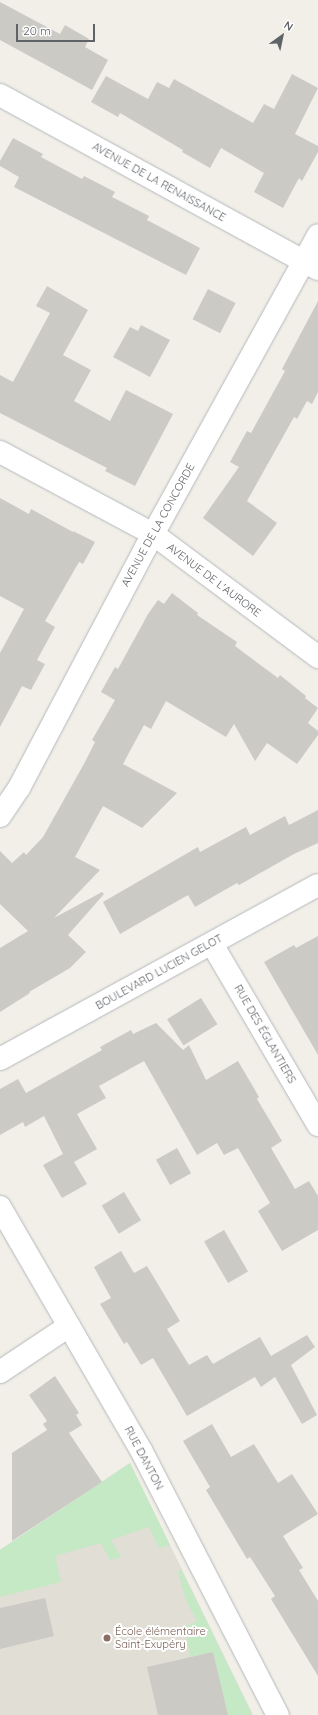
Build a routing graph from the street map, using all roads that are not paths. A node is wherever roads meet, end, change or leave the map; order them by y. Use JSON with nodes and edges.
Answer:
{"nodes":[{"id":1,"x":0,"y":95,"type":"edge"},
{"id":2,"x":318,"y":235,"type":"edge"},
{"id":3,"x":311,"y":265,"type":"edge"},
{"id":4,"x":0,"y":452,"type":"edge"},
{"id":5,"x":153,"y":534,"type":"junction"},
{"id":6,"x":318,"y":657,"type":"edge"},
{"id":7,"x":0,"y":816,"type":"edge"},
{"id":8,"x":318,"y":885,"type":"edge"},
{"id":9,"x":212,"y":944,"type":"junction"},
{"id":10,"x":0,"y":1059,"type":"edge"},
{"id":11,"x":318,"y":1125,"type":"edge"},
{"id":12,"x":0,"y":1207,"type":"edge"},
{"id":13,"x":69,"y":1326,"type":"junction"},
{"id":14,"x":0,"y":1372,"type":"edge"},
{"id":15,"x":278,"y":1715,"type":"edge"}],
"edges":[{"from":1,"to":3,"type":"street","name":"AVENUE DE LA RENAISSANCE"},
{"from":2,"to":3,"type":"street","name":"AVENUE DE LA CONCORDE"},
{"from":3,"to":5,"type":"street","name":"AVENUE DE LA CONCORDE"},
{"from":4,"to":5,"type":"street","name":"AVENUE DE L'AURORE"},
{"from":5,"to":6,"type":"street","name":"AVENUE DE L'AURORE"},
{"from":5,"to":7,"type":"street","name":"AVENUE DE LA CONCORDE"},
{"from":8,"to":9,"type":"street","name":"BOULEVARD LUCIEN GELOT"},
{"from":9,"to":10,"type":"street","name":"BOULEVARD LUCIEN GELOT"},
{"from":9,"to":11,"type":"street","name":"RUE DES ÉGLANTIERS"},
{"from":12,"to":13,"type":"street","name":"RUE DANTON"},
{"from":13,"to":14,"type":"street"},
{"from":13,"to":15,"type":"street","name":"RUE DANTON"}]}
